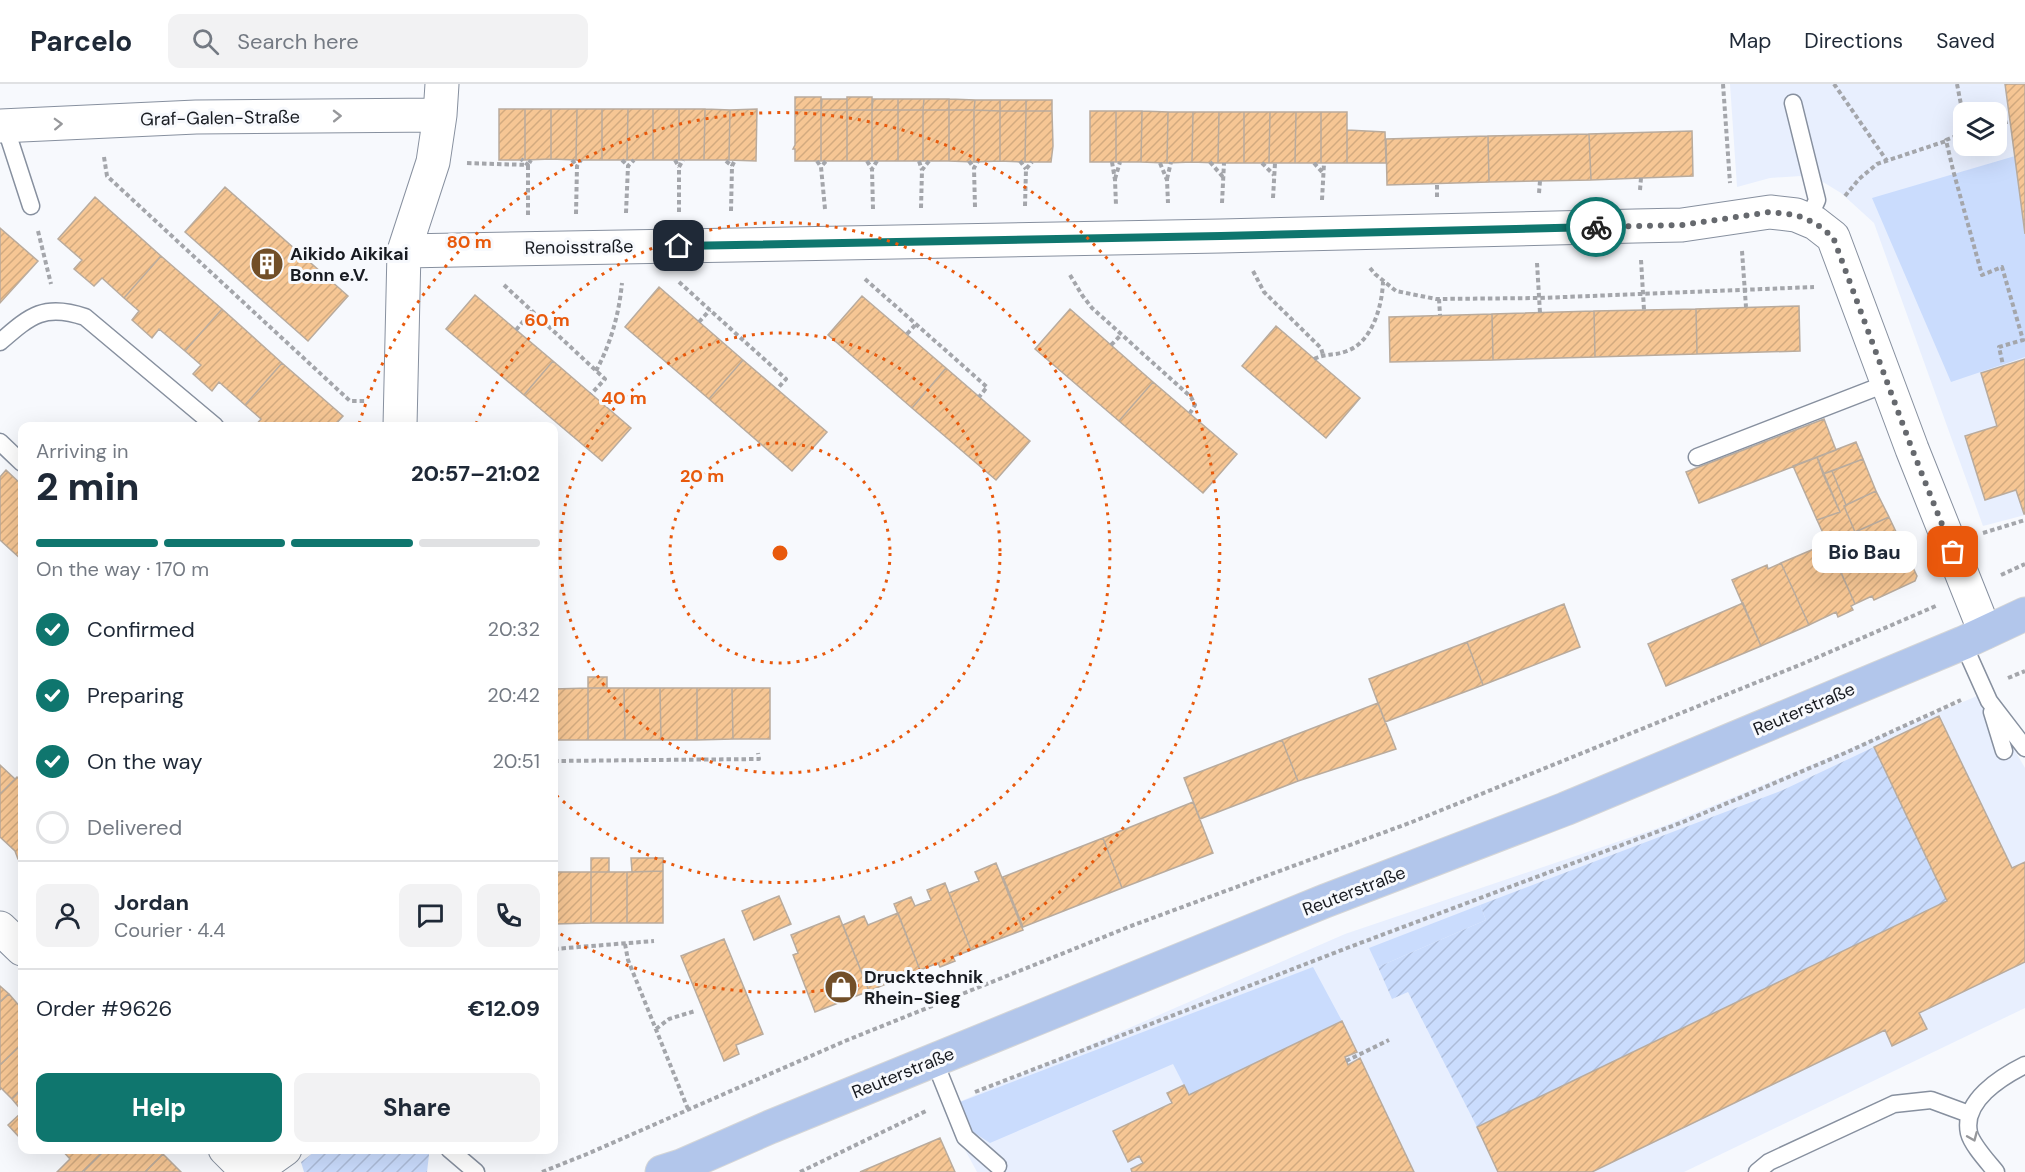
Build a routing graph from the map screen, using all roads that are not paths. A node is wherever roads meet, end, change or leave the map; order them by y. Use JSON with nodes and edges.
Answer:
{"nodes":[{"id":1,"x":441,"y":99,"type":"edge"},
{"id":2,"x":1793,"y":103,"type":"dead end"},
{"id":3,"x":2,"y":126,"type":"edge"},
{"id":4,"x":32,"y":206,"type":"road end"},
{"id":5,"x":1808,"y":220,"type":"junction"},
{"id":6,"x":404,"y":251,"type":"junction"},
{"id":7,"x":0,"y":342,"type":"edge"},
{"id":8,"x":1888,"y":383,"type":"junction"},
{"id":9,"x":210,"y":422,"type":"edge"},
{"id":10,"x":400,"y":422,"type":"edge"},
{"id":11,"x":0,"y":442,"type":"edge"},
{"id":12,"x":1697,"y":457,"type":"dead end"},
{"id":13,"x":18,"y":459,"type":"edge"},
{"id":14,"x":2025,"y":614,"type":"edge"},
{"id":15,"x":1974,"y":638,"type":"junction"},
{"id":16,"x":1986,"y":695,"type":"junction"},
{"id":17,"x":2025,"y":748,"type":"edge"},
{"id":18,"x":2004,"y":751,"type":"dead end"},
{"id":19,"x":0,"y":928,"type":"edge"},
{"id":20,"x":18,"y":945,"type":"edge"},
{"id":21,"x":934,"y":1060,"type":"junction"},
{"id":22,"x":2025,"y":1065,"type":"edge"},
{"id":23,"x":1969,"y":1114,"type":"junction"},
{"id":24,"x":230,"y":1154,"type":"edge"},
{"id":25,"x":278,"y":1154,"type":"edge"},
{"id":26,"x":455,"y":1154,"type":"edge"},
{"id":27,"x":998,"y":1166,"type":"dead end"},
{"id":28,"x":671,"y":1170,"type":"edge"},
{"id":29,"x":248,"y":1172,"type":"edge"},
{"id":30,"x":253,"y":1172,"type":"edge"},
{"id":31,"x":476,"y":1172,"type":"edge"},
{"id":32,"x":1757,"y":1172,"type":"edge"},
{"id":33,"x":1996,"y":1172,"type":"edge"}],
"edges":[{"from":3,"to":1,"type":"street","name":"Graf-Galen-Straße","one_way":true},
{"from":1,"to":6,"type":"street"},
{"from":2,"to":5,"type":"lane"},
{"from":3,"to":4,"type":"lane"},
{"from":5,"to":6,"type":"street","name":"Renoisstraße"},
{"from":5,"to":8,"type":"street","name":"Renoisstraße"},
{"from":6,"to":10,"type":"street"},
{"from":7,"to":9,"type":"lane"},
{"from":8,"to":12,"type":"lane"},
{"from":8,"to":15,"type":"street","name":"Renoisstraße"},
{"from":11,"to":13,"type":"lane"},
{"from":14,"to":15,"type":"main road","name":"Reuterstraße"},
{"from":15,"to":16,"type":"lane"},
{"from":15,"to":21,"type":"main road","name":"Reuterstraße"},
{"from":16,"to":17,"type":"lane"},
{"from":16,"to":18,"type":"lane"},
{"from":19,"to":20,"type":"street"},
{"from":21,"to":27,"type":"lane"},
{"from":21,"to":28,"type":"main road","name":"Reuterstraße"},
{"from":22,"to":23,"type":"lane"},
{"from":23,"to":32,"type":"lane"},
{"from":23,"to":33,"type":"lane","one_way":true},
{"from":24,"to":29,"type":"street"},
{"from":25,"to":30,"type":"street"},
{"from":26,"to":31,"type":"lane"}]}
